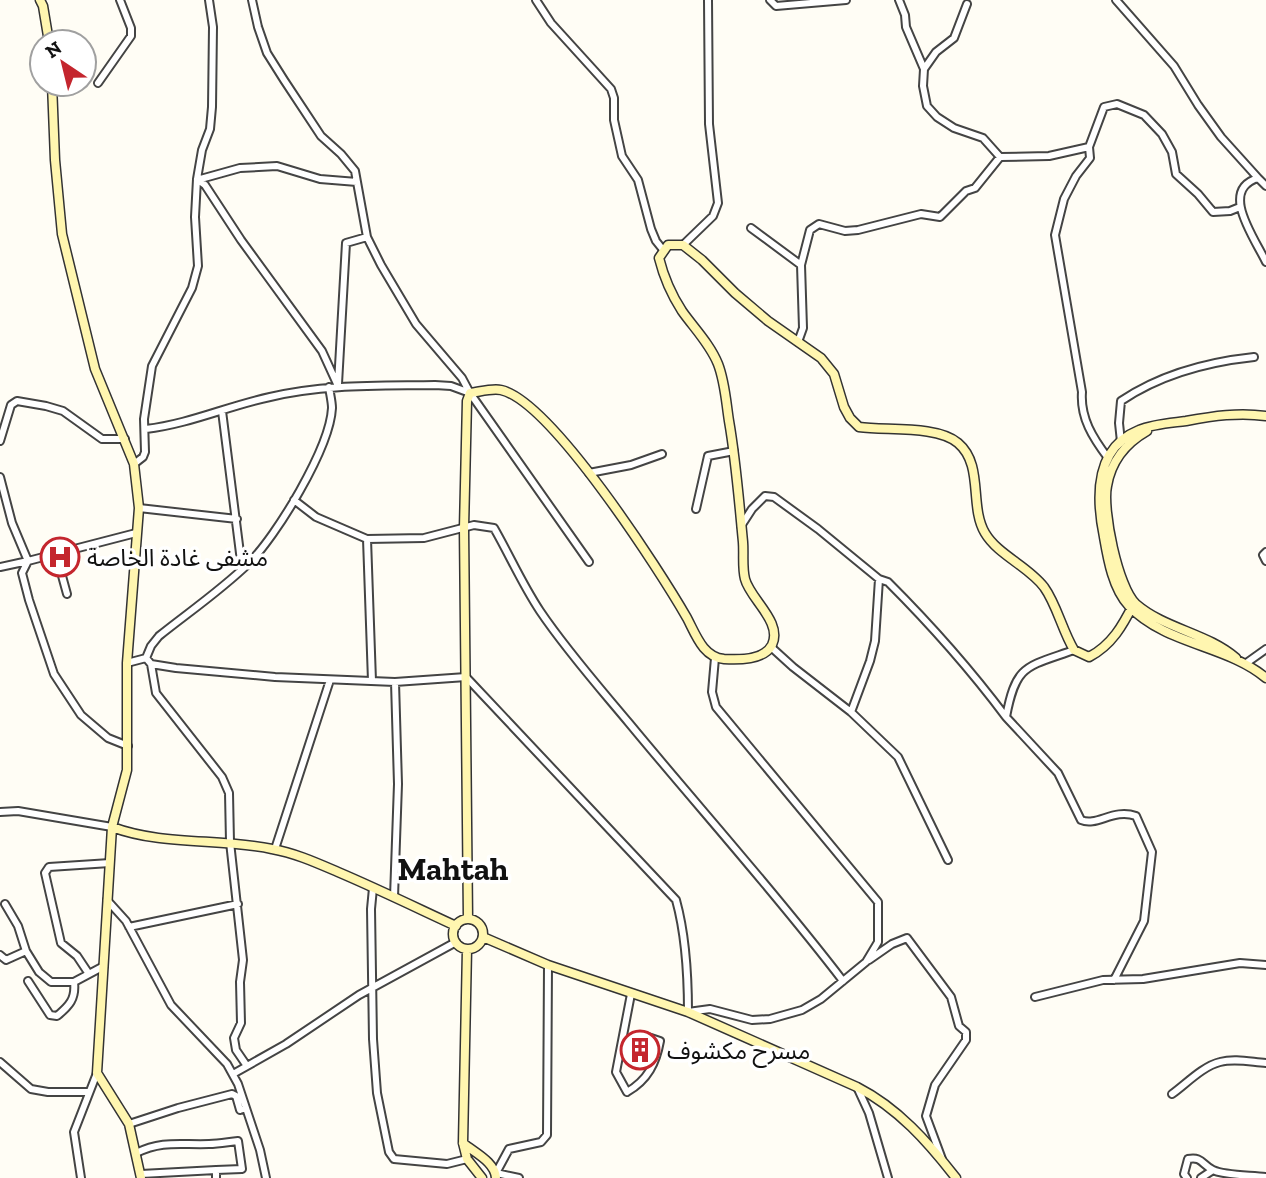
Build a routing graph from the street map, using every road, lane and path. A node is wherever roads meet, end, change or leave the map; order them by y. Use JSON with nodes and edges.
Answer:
{"nodes":[{"id":1,"x":40,"y":0,"type":"edge"},
{"id":2,"x":120,"y":0,"type":"edge"},
{"id":3,"x":209,"y":0,"type":"edge"},
{"id":4,"x":251,"y":0,"type":"edge"},
{"id":5,"x":536,"y":0,"type":"edge"},
{"id":6,"x":708,"y":0,"type":"edge"},
{"id":7,"x":770,"y":0,"type":"edge"},
{"id":8,"x":846,"y":0,"type":"edge"},
{"id":9,"x":899,"y":0,"type":"edge"},
{"id":10,"x":1116,"y":0,"type":"edge"},
{"id":11,"x":967,"y":4,"type":"dead end"},
{"id":12,"x":47,"y":28,"type":"edge"},
{"id":13,"x":923,"y":69,"type":"junction"},
{"id":14,"x":98,"y":83,"type":"dead end"},
{"id":15,"x":53,"y":98,"type":"edge"},
{"id":16,"x":1089,"y":147,"type":"junction"},
{"id":17,"x":1000,"y":157,"type":"junction"},
{"id":18,"x":1258,"y":177,"type":"junction"},
{"id":19,"x":197,"y":180,"type":"junction"},
{"id":20,"x":356,"y":182,"type":"junction"},
{"id":21,"x":1266,"y":186,"type":"edge"},
{"id":22,"x":1240,"y":207,"type":"junction"},
{"id":23,"x":751,"y":228,"type":"dead end"},
{"id":24,"x":367,"y":237,"type":"junction"},
{"id":25,"x":683,"y":245,"type":"junction"},
{"id":26,"x":664,"y":251,"type":"junction"},
{"id":27,"x":1266,"y":262,"type":"edge"},
{"id":28,"x":801,"y":265,"type":"junction"},
{"id":29,"x":798,"y":342,"type":"junction"},
{"id":30,"x":1254,"y":357,"type":"dead end"},
{"id":31,"x":338,"y":386,"type":"junction"},
{"id":32,"x":329,"y":387,"type":"junction"},
{"id":33,"x":470,"y":393,"type":"junction"},
{"id":34,"x":222,"y":411,"type":"junction"},
{"id":35,"x":1266,"y":416,"type":"edge"},
{"id":36,"x":1156,"y":426,"type":"junction"},
{"id":37,"x":146,"y":429,"type":"junction"},
{"id":38,"x":0,"y":438,"type":"edge"},
{"id":39,"x":125,"y":439,"type":"junction"},
{"id":40,"x":1121,"y":442,"type":"junction"},
{"id":41,"x":734,"y":451,"type":"junction"},
{"id":42,"x":662,"y":454,"type":"dead end"},
{"id":43,"x":1108,"y":457,"type":"junction"},
{"id":44,"x":134,"y":464,"type":"junction"},
{"id":45,"x":589,"y":473,"type":"junction"},
{"id":46,"x":0,"y":477,"type":"edge"},
{"id":47,"x":294,"y":500,"type":"junction"},
{"id":48,"x":139,"y":508,"type":"junction"},
{"id":49,"x":696,"y":509,"type":"dead end"},
{"id":50,"x":237,"y":519,"type":"junction"},
{"id":51,"x":741,"y":526,"type":"junction"},
{"id":52,"x":464,"y":528,"type":"junction"},
{"id":53,"x":136,"y":533,"type":"junction"},
{"id":54,"x":367,"y":539,"type":"junction"},
{"id":55,"x":1266,"y":552,"type":"edge"},
{"id":56,"x":56,"y":554,"type":"junction"},
{"id":57,"x":28,"y":561,"type":"junction"},
{"id":58,"x":1266,"y":561,"type":"edge"},
{"id":59,"x":589,"y":562,"type":"dead end"},
{"id":60,"x":0,"y":567,"type":"edge"},
{"id":61,"x":242,"y":569,"type":"junction"},
{"id":62,"x":879,"y":579,"type":"junction"},
{"id":63,"x":67,"y":594,"type":"dead end"},
{"id":64,"x":1133,"y":606,"type":"junction"},
{"id":65,"x":771,"y":647,"type":"junction"},
{"id":66,"x":1266,"y":649,"type":"edge"},
{"id":67,"x":1074,"y":650,"type":"junction"},
{"id":68,"x":715,"y":658,"type":"junction"},
{"id":69,"x":148,"y":661,"type":"junction"},
{"id":70,"x":127,"y":663,"type":"junction"},
{"id":71,"x":1243,"y":663,"type":"junction"},
{"id":72,"x":466,"y":677,"type":"junction"},
{"id":73,"x":1266,"y":678,"type":"edge"},
{"id":74,"x":330,"y":680,"type":"junction"},
{"id":75,"x":372,"y":681,"type":"junction"},
{"id":76,"x":395,"y":682,"type":"junction"},
{"id":77,"x":850,"y":712,"type":"junction"},
{"id":78,"x":1006,"y":718,"type":"junction"},
{"id":79,"x":128,"y":746,"type":"junction"},
{"id":80,"x":0,"y":812,"type":"edge"},
{"id":81,"x":112,"y":827,"type":"junction"},
{"id":82,"x":230,"y":842,"type":"junction"},
{"id":83,"x":275,"y":849,"type":"junction"},
{"id":84,"x":948,"y":860,"type":"dead end"},
{"id":85,"x":110,"y":863,"type":"junction"},
{"id":86,"x":373,"y":888,"type":"junction"},
{"id":87,"x":394,"y":897,"type":"junction"},
{"id":88,"x":107,"y":900,"type":"junction"},
{"id":89,"x":5,"y":904,"type":"dead end"},
{"id":90,"x":238,"y":904,"type":"junction"},
{"id":91,"x":468,"y":919,"type":"junction"},
{"id":92,"x":456,"y":926,"type":"junction"},
{"id":93,"x":129,"y":927,"type":"junction"},
{"id":94,"x":483,"y":937,"type":"junction"},
{"id":95,"x":456,"y":942,"type":"junction"},
{"id":96,"x":467,"y":949,"type":"junction"},
{"id":97,"x":26,"y":951,"type":"junction"},
{"id":98,"x":0,"y":955,"type":"edge"},
{"id":99,"x":866,"y":962,"type":"junction"},
{"id":100,"x":548,"y":965,"type":"junction"},
{"id":101,"x":1266,"y":965,"type":"edge"},
{"id":102,"x":103,"y":966,"type":"junction"},
{"id":103,"x":89,"y":974,"type":"junction"},
{"id":104,"x":1114,"y":980,"type":"junction"},
{"id":105,"x":28,"y":981,"type":"dead end"},
{"id":106,"x":842,"y":981,"type":"junction"},
{"id":107,"x":74,"y":982,"type":"junction"},
{"id":108,"x":372,"y":989,"type":"junction"},
{"id":109,"x":631,"y":994,"type":"junction"},
{"id":110,"x":1035,"y":997,"type":"dead end"},
{"id":111,"x":688,"y":1012,"type":"junction"},
{"id":112,"x":642,"y":1035,"type":"dead end"},
{"id":113,"x":0,"y":1062,"type":"edge"},
{"id":114,"x":1266,"y":1063,"type":"edge"},
{"id":115,"x":247,"y":1066,"type":"junction"},
{"id":116,"x":97,"y":1073,"type":"junction"},
{"id":117,"x":233,"y":1074,"type":"junction"},
{"id":118,"x":858,"y":1087,"type":"junction"},
{"id":119,"x":89,"y":1092,"type":"junction"},
{"id":120,"x":1172,"y":1094,"type":"dead end"},
{"id":121,"x":246,"y":1108,"type":"junction"},
{"id":122,"x":129,"y":1124,"type":"junction"},
{"id":123,"x":463,"y":1143,"type":"junction"},
{"id":124,"x":136,"y":1153,"type":"junction"},
{"id":125,"x":467,"y":1159,"type":"junction"},
{"id":126,"x":942,"y":1160,"type":"junction"},
{"id":127,"x":1213,"y":1170,"type":"junction"},
{"id":128,"x":216,"y":1174,"type":"edge"},
{"id":129,"x":496,"y":1175,"type":"edge"},
{"id":130,"x":141,"y":1176,"type":"edge"},
{"id":131,"x":1266,"y":1177,"type":"edge"},
{"id":132,"x":80,"y":1178,"type":"edge"},
{"id":133,"x":266,"y":1178,"type":"edge"},
{"id":134,"x":482,"y":1178,"type":"edge"},
{"id":135,"x":519,"y":1178,"type":"edge"},
{"id":136,"x":888,"y":1178,"type":"edge"},
{"id":137,"x":956,"y":1178,"type":"edge"},
{"id":138,"x":1187,"y":1178,"type":"edge"},
{"id":139,"x":1201,"y":1178,"type":"edge"}],
"edges":[{"from":1,"to":12,"type":"street"},
{"from":2,"to":14,"type":"street"},
{"from":3,"to":19,"type":"street"},
{"from":4,"to":20,"type":"street"},
{"from":5,"to":26,"type":"street"},
{"from":6,"to":25,"type":"street"},
{"from":7,"to":8,"type":"street"},
{"from":9,"to":13,"type":"street"},
{"from":10,"to":18,"type":"street"},
{"from":11,"to":13,"type":"street"},
{"from":13,"to":17,"type":"street"},
{"from":15,"to":39,"type":"street"},
{"from":16,"to":17,"type":"street"},
{"from":16,"to":22,"type":"street"},
{"from":16,"to":43,"type":"street"},
{"from":17,"to":28,"type":"street"},
{"from":18,"to":21,"type":"street"},
{"from":18,"to":22,"type":"street"},
{"from":19,"to":20,"type":"street"},
{"from":19,"to":31,"type":"street"},
{"from":19,"to":37,"type":"street"},
{"from":20,"to":24,"type":"street"},
{"from":22,"to":27,"type":"street"},
{"from":23,"to":28,"type":"street"},
{"from":24,"to":31,"type":"street"},
{"from":24,"to":33,"type":"street"},
{"from":25,"to":26,"type":"street"},
{"from":25,"to":29,"type":"street"},
{"from":26,"to":41,"type":"street"},
{"from":28,"to":29,"type":"street"},
{"from":29,"to":67,"type":"street"},
{"from":30,"to":40,"type":"street"},
{"from":31,"to":32,"type":"street"},
{"from":31,"to":33,"type":"street"},
{"from":32,"to":34,"type":"street"},
{"from":32,"to":47,"type":"street"},
{"from":33,"to":45,"type":"street"},
{"from":33,"to":52,"type":"street"},
{"from":33,"to":59,"type":"street"},
{"from":34,"to":37,"type":"street"},
{"from":34,"to":50,"type":"street"},
{"from":35,"to":36,"type":"street"},
{"from":36,"to":40,"type":"street"},
{"from":36,"to":64,"type":"street"},
{"from":37,"to":44,"type":"street"},
{"from":38,"to":39,"type":"street"},
{"from":39,"to":44,"type":"street"},
{"from":40,"to":43,"type":"street"},
{"from":41,"to":49,"type":"street"},
{"from":41,"to":51,"type":"street"},
{"from":42,"to":45,"type":"street"},
{"from":43,"to":64,"type":"street"},
{"from":44,"to":48,"type":"street"},
{"from":45,"to":68,"type":"street"},
{"from":46,"to":57,"type":"street"},
{"from":47,"to":54,"type":"street"},
{"from":47,"to":61,"type":"street"},
{"from":48,"to":50,"type":"street"},
{"from":48,"to":53,"type":"street"},
{"from":50,"to":61,"type":"street"},
{"from":51,"to":62,"type":"street"},
{"from":51,"to":65,"type":"street"},
{"from":52,"to":54,"type":"street"},
{"from":52,"to":72,"type":"street"},
{"from":52,"to":106,"type":"street"},
{"from":53,"to":56,"type":"street"},
{"from":53,"to":70,"type":"street"},
{"from":54,"to":75,"type":"street"},
{"from":55,"to":58,"type":"street"},
{"from":56,"to":57,"type":"street"},
{"from":56,"to":63,"type":"street"},
{"from":57,"to":60,"type":"street"},
{"from":57,"to":79,"type":"street"},
{"from":61,"to":69,"type":"street"},
{"from":62,"to":77,"type":"street"},
{"from":62,"to":78,"type":"street"},
{"from":64,"to":67,"type":"street"},
{"from":64,"to":71,"type":"street"},
{"from":65,"to":68,"type":"street"},
{"from":65,"to":77,"type":"street"},
{"from":66,"to":71,"type":"street"},
{"from":67,"to":78,"type":"street"},
{"from":68,"to":99,"type":"street"},
{"from":69,"to":70,"type":"street"},
{"from":69,"to":74,"type":"street"},
{"from":69,"to":82,"type":"street"},
{"from":70,"to":79,"type":"street"},
{"from":71,"to":73,"type":"street"},
{"from":72,"to":76,"type":"street"},
{"from":72,"to":91,"type":"street"},
{"from":72,"to":111,"type":"street"},
{"from":74,"to":75,"type":"street"},
{"from":74,"to":83,"type":"street"},
{"from":75,"to":76,"type":"street"},
{"from":76,"to":87,"type":"street"},
{"from":77,"to":84,"type":"street"},
{"from":78,"to":104,"type":"street"},
{"from":79,"to":81,"type":"street"},
{"from":80,"to":81,"type":"street"},
{"from":81,"to":82,"type":"street"},
{"from":81,"to":85,"type":"street"},
{"from":82,"to":83,"type":"street"},
{"from":82,"to":90,"type":"street"},
{"from":83,"to":86,"type":"street"},
{"from":85,"to":88,"type":"street"},
{"from":85,"to":103,"type":"street"},
{"from":86,"to":87,"type":"street"},
{"from":86,"to":108,"type":"street"},
{"from":87,"to":92,"type":"street"},
{"from":88,"to":93,"type":"street"},
{"from":88,"to":102,"type":"street"},
{"from":89,"to":97,"type":"street"},
{"from":90,"to":93,"type":"street"},
{"from":90,"to":115,"type":"street"},
{"from":91,"to":92,"type":"street"},
{"from":91,"to":94,"type":"street"},
{"from":92,"to":95,"type":"street"},
{"from":93,"to":117,"type":"street"},
{"from":94,"to":96,"type":"street"},
{"from":94,"to":100,"type":"street"},
{"from":95,"to":96,"type":"street"},
{"from":95,"to":108,"type":"street"},
{"from":96,"to":123,"type":"street"},
{"from":97,"to":98,"type":"street"},
{"from":97,"to":107,"type":"street"},
{"from":99,"to":106,"type":"street"},
{"from":99,"to":126,"type":"street"},
{"from":100,"to":109,"type":"street"},
{"from":100,"to":129,"type":"street"},
{"from":101,"to":104,"type":"street"},
{"from":102,"to":103,"type":"street"},
{"from":102,"to":116,"type":"street"},
{"from":103,"to":107,"type":"street"},
{"from":104,"to":110,"type":"street"},
{"from":105,"to":107,"type":"street"},
{"from":106,"to":111,"type":"street"},
{"from":108,"to":115,"type":"street"},
{"from":108,"to":125,"type":"street"},
{"from":109,"to":111,"type":"street"},
{"from":109,"to":112,"type":"street"},
{"from":111,"to":118,"type":"street"},
{"from":113,"to":119,"type":"street"},
{"from":114,"to":120,"type":"street"},
{"from":115,"to":117,"type":"street"},
{"from":116,"to":119,"type":"street"},
{"from":116,"to":122,"type":"street"},
{"from":117,"to":121,"type":"street"},
{"from":118,"to":126,"type":"street"},
{"from":118,"to":136,"type":"street"},
{"from":119,"to":132,"type":"street"},
{"from":121,"to":122,"type":"street"},
{"from":121,"to":133,"type":"street"},
{"from":122,"to":124,"type":"street"},
{"from":123,"to":125,"type":"street"},
{"from":123,"to":129,"type":"street"},
{"from":124,"to":128,"type":"street"},
{"from":124,"to":130,"type":"street"},
{"from":125,"to":134,"type":"street"},
{"from":126,"to":137,"type":"street"},
{"from":127,"to":131,"type":"street"},
{"from":127,"to":138,"type":"street"},
{"from":127,"to":139,"type":"street"},
{"from":128,"to":130,"type":"street"},
{"from":129,"to":135,"type":"street"}]}
